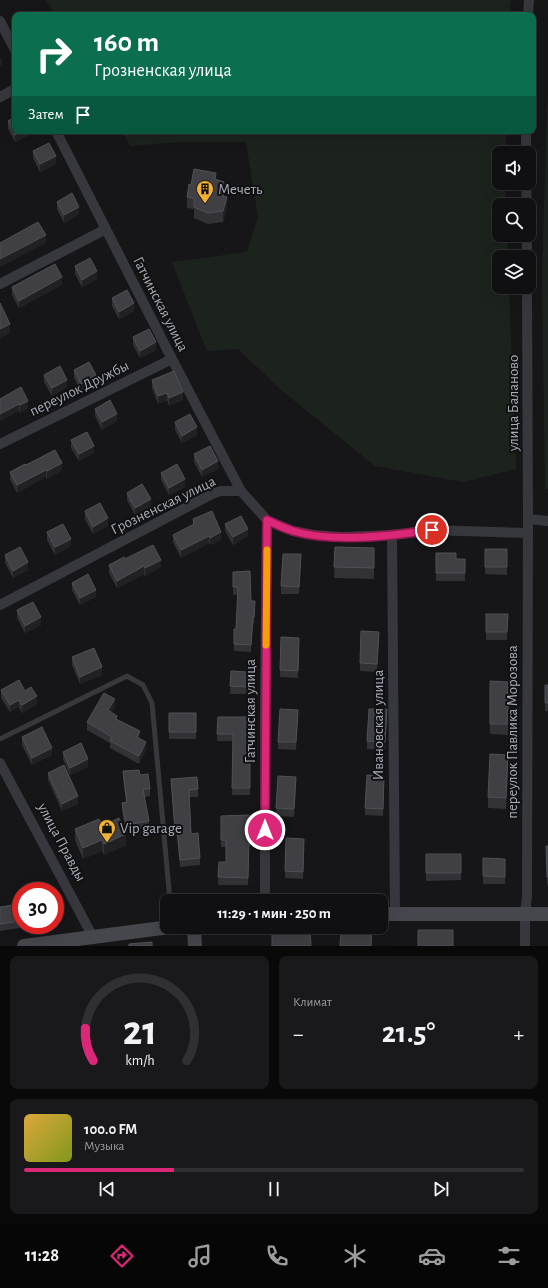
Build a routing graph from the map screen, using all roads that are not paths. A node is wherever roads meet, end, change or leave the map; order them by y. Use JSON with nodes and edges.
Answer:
{"nodes":[{"id":1,"x":530,"y":0,"type":"edge"},
{"id":2,"x":528,"y":12,"type":"edge"},
{"id":3,"x":0,"y":21,"type":"edge"},
{"id":4,"x":12,"y":44,"type":"edge"},
{"id":5,"x":12,"y":91,"type":"edge"},
{"id":6,"x":0,"y":97,"type":"edge"},
{"id":7,"x":58,"y":134,"type":"edge"},
{"id":8,"x":526,"y":134,"type":"edge"},
{"id":9,"x":526,"y":146,"type":"edge"},
{"id":10,"x":106,"y":230,"type":"junction"},
{"id":11,"x":0,"y":284,"type":"edge"},
{"id":12,"x":527,"y":294,"type":"edge"},
{"id":13,"x":172,"y":359,"type":"junction"},
{"id":14,"x":0,"y":444,"type":"edge"},
{"id":15,"x":241,"y":491,"type":"junction"},
{"id":16,"x":528,"y":519,"type":"junction"},
{"id":17,"x":267,"y":520,"type":"junction"},
{"id":18,"x":548,"y":521,"type":"edge"},
{"id":19,"x":528,"y":533,"type":"junction"},
{"id":20,"x":392,"y":535,"type":"junction"},
{"id":21,"x":0,"y":605,"type":"edge"},
{"id":22,"x":0,"y":739,"type":"edge"},
{"id":23,"x":0,"y":763,"type":"edge"},
{"id":24,"x":169,"y":894,"type":"edge"},
{"id":25,"x":265,"y":894,"type":"edge"},
{"id":26,"x":388,"y":914,"type":"edge"},
{"id":27,"x":525,"y":914,"type":"junction"},
{"id":28,"x":548,"y":914,"type":"edge"},
{"id":29,"x":160,"y":928,"type":"edge"},
{"id":30,"x":194,"y":934,"type":"edge"},
{"id":31,"x":93,"y":937,"type":"junction"},
{"id":32,"x":24,"y":946,"type":"edge"},
{"id":33,"x":195,"y":946,"type":"edge"},
{"id":34,"x":525,"y":946,"type":"edge"}],
"edges":[{"from":1,"to":2,"type":"street"},
{"from":3,"to":4,"type":"street"},
{"from":5,"to":6,"type":"street"},
{"from":7,"to":10,"type":"street","name":"Гатчинская улица"},
{"from":8,"to":9,"type":"street"},
{"from":10,"to":11,"type":"street"},
{"from":10,"to":13,"type":"street","name":"Гатчинская улица"},
{"from":12,"to":16,"type":"street","name":"улица Баланово"},
{"from":13,"to":14,"type":"street","name":"переулок Дружбы"},
{"from":13,"to":15,"type":"street","name":"Гатчинская улица"},
{"from":15,"to":17,"type":"street"},
{"from":15,"to":21,"type":"street","name":"Грозненская улица"},
{"from":16,"to":18,"type":"street"},
{"from":16,"to":19,"type":"street","name":"переулок Павлика Морозова"},
{"from":17,"to":20,"type":"street"},
{"from":17,"to":25,"type":"street","name":"Гатчинская улица"},
{"from":19,"to":20,"type":"street"},
{"from":19,"to":27,"type":"street","name":"переулок Павлика Морозова"},
{"from":20,"to":26,"type":"street","name":"Ивановская улица"},
{"from":22,"to":24,"type":"lane"},
{"from":23,"to":31,"type":"street","name":"улица Правды"},
{"from":26,"to":27,"type":"main road"},
{"from":27,"to":28,"type":"main road"},
{"from":27,"to":34,"type":"street","name":"переулок Павлика Морозова"},
{"from":29,"to":31,"type":"main road"},
{"from":30,"to":33,"type":"main road"},
{"from":31,"to":32,"type":"main road"}]}
